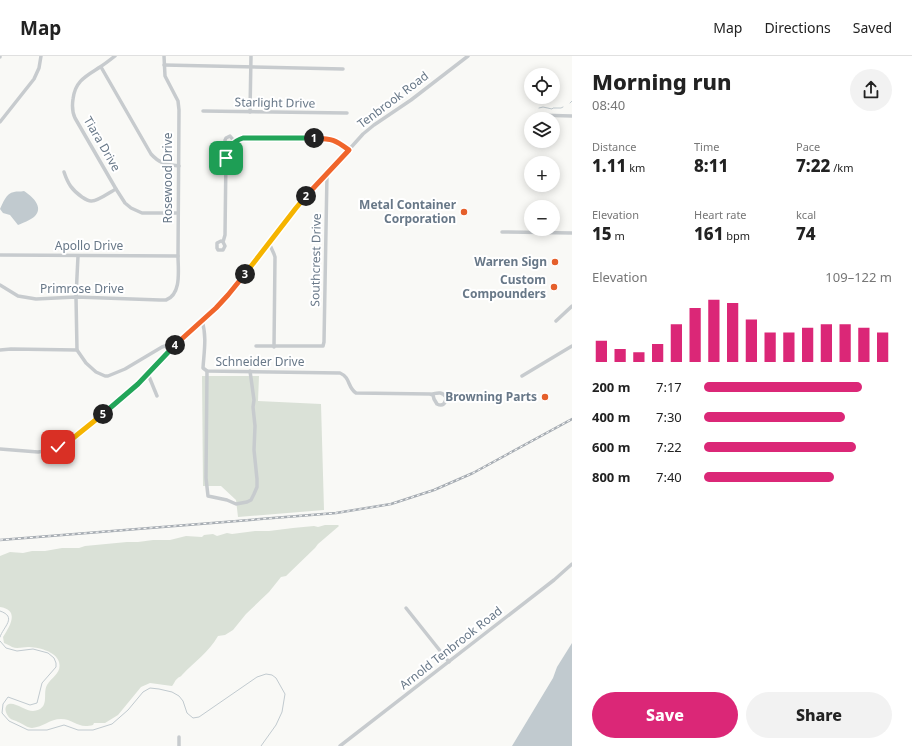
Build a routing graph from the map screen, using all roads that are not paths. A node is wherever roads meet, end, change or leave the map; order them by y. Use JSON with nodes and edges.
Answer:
{"nodes":[{"id":1,"x":42,"y":56,"type":"edge"},
{"id":2,"x":116,"y":56,"type":"edge"},
{"id":3,"x":164,"y":56,"type":"edge"},
{"id":4,"x":251,"y":56,"type":"edge"},
{"id":5,"x":468,"y":56,"type":"edge"},
{"id":6,"x":164,"y":65,"type":"junction"},
{"id":7,"x":101,"y":67,"type":"junction"},
{"id":8,"x":250,"y":68,"type":"junction"},
{"id":9,"x":343,"y":70,"type":"dead end"},
{"id":10,"x":204,"y":112,"type":"dead end"},
{"id":11,"x":250,"y":112,"type":"junction"},
{"id":12,"x":347,"y":114,"type":"dead end"},
{"id":13,"x":560,"y":116,"type":"edge"},
{"id":14,"x":572,"y":116,"type":"edge"},
{"id":15,"x":0,"y":122,"type":"edge"},
{"id":16,"x":235,"y":142,"type":"junction"},
{"id":17,"x":230,"y":147,"type":"junction"},
{"id":18,"x":349,"y":150,"type":"junction"},
{"id":19,"x":179,"y":166,"type":"junction"},
{"id":20,"x":64,"y":172,"type":"dead end"},
{"id":21,"x":327,"y":174,"type":"junction"},
{"id":22,"x":116,"y":189,"type":"junction"},
{"id":23,"x":178,"y":213,"type":"junction"},
{"id":24,"x":502,"y":232,"type":"dead end"},
{"id":25,"x":572,"y":234,"type":"edge"},
{"id":26,"x":223,"y":242,"type":"dead end"},
{"id":27,"x":269,"y":243,"type":"junction"},
{"id":28,"x":0,"y":255,"type":"edge"},
{"id":29,"x":78,"y":256,"type":"junction"},
{"id":30,"x":178,"y":256,"type":"junction"},
{"id":31,"x":0,"y":285,"type":"edge"},
{"id":32,"x":76,"y":297,"type":"junction"},
{"id":33,"x":167,"y":300,"type":"joint"},
{"id":34,"x":572,"y":306,"type":"edge"},
{"id":35,"x":202,"y":321,"type":"junction"},
{"id":36,"x":556,"y":321,"type":"dead end"},
{"id":37,"x":175,"y":345,"type":"junction"},
{"id":38,"x":256,"y":346,"type":"dead end"},
{"id":39,"x":274,"y":346,"type":"junction"},
{"id":40,"x":572,"y":346,"type":"edge"},
{"id":41,"x":0,"y":350,"type":"edge"},
{"id":42,"x":77,"y":350,"type":"junction"},
{"id":43,"x":207,"y":371,"type":"junction"},
{"id":44,"x":250,"y":372,"type":"junction"},
{"id":45,"x":148,"y":374,"type":"junction"},
{"id":46,"x":522,"y":376,"type":"dead end"},
{"id":47,"x":432,"y":394,"type":"dead end"},
{"id":48,"x":157,"y":396,"type":"dead end"},
{"id":49,"x":0,"y":449,"type":"edge"},
{"id":50,"x":572,"y":564,"type":"edge"},
{"id":51,"x":406,"y":608,"type":"dead end"},
{"id":52,"x":449,"y":662,"type":"junction"},
{"id":53,"x":179,"y":737,"type":"dead end"},
{"id":54,"x":179,"y":746,"type":"edge"},
{"id":55,"x":340,"y":746,"type":"edge"}],
"edges":[{"from":1,"to":15,"type":"street"},
{"from":2,"to":7,"type":"street","name":"Tiara Drive"},
{"from":3,"to":6,"type":"street","name":"Rosewood Drive"},
{"from":4,"to":8,"type":"street"},
{"from":5,"to":18,"type":"street","name":"Tenbrook Road"},
{"from":6,"to":8,"type":"street"},
{"from":6,"to":19,"type":"street","name":"Rosewood Drive"},
{"from":7,"to":19,"type":"street"},
{"from":7,"to":22,"type":"street","name":"Tiara Drive"},
{"from":8,"to":9,"type":"street"},
{"from":8,"to":11,"type":"street"},
{"from":10,"to":11,"type":"street","name":"Starlight Drive"},
{"from":11,"to":12,"type":"street","name":"Starlight Drive"},
{"from":13,"to":14,"type":"street"},
{"from":16,"to":17,"type":"street"},
{"from":16,"to":17,"type":"street"},
{"from":16,"to":18,"type":"street"},
{"from":17,"to":26,"type":"street"},
{"from":18,"to":21,"type":"street","name":"Tenbrook Road"},
{"from":19,"to":23,"type":"street","name":"Rosewood Drive"},
{"from":20,"to":22,"type":"street"},
{"from":21,"to":27,"type":"street","name":"Tenbrook Road"},
{"from":21,"to":39,"type":"street","name":"Southcrest Drive"},
{"from":22,"to":23,"type":"street","name":"Tiara Drive"},
{"from":23,"to":30,"type":"street","name":"Rosewood Drive"},
{"from":24,"to":25,"type":"street"},
{"from":27,"to":35,"type":"street","name":"Tenbrook Road"},
{"from":27,"to":39,"type":"street"},
{"from":28,"to":29,"type":"street","name":"Apollo Drive"},
{"from":29,"to":30,"type":"street","name":"Apollo Drive"},
{"from":29,"to":32,"type":"street"},
{"from":30,"to":33,"type":"street","name":"Rosewood Drive"},
{"from":31,"to":32,"type":"street","name":"Primrose Drive"},
{"from":32,"to":33,"type":"street","name":"Primrose Drive"},
{"from":32,"to":42,"type":"street"},
{"from":34,"to":36,"type":"street"},
{"from":35,"to":37,"type":"street","name":"Tenbrook Road"},
{"from":35,"to":43,"type":"street","name":"Schneider Drive"},
{"from":37,"to":42,"type":"street"},
{"from":37,"to":45,"type":"street","name":"Tenbrook Road"},
{"from":38,"to":39,"type":"street"},
{"from":40,"to":46,"type":"street"},
{"from":41,"to":42,"type":"street"},
{"from":43,"to":44,"type":"street","name":"Schneider Drive"},
{"from":43,"to":44,"type":"street"},
{"from":44,"to":47,"type":"street","name":"Schneider Drive"},
{"from":45,"to":48,"type":"street"},
{"from":45,"to":49,"type":"street","name":"Tenbrook Road"},
{"from":50,"to":52,"type":"street","name":"Arnold Tenbrook Road"},
{"from":51,"to":52,"type":"street"},
{"from":52,"to":55,"type":"street","name":"Arnold Tenbrook Road"},
{"from":53,"to":54,"type":"street"}]}
